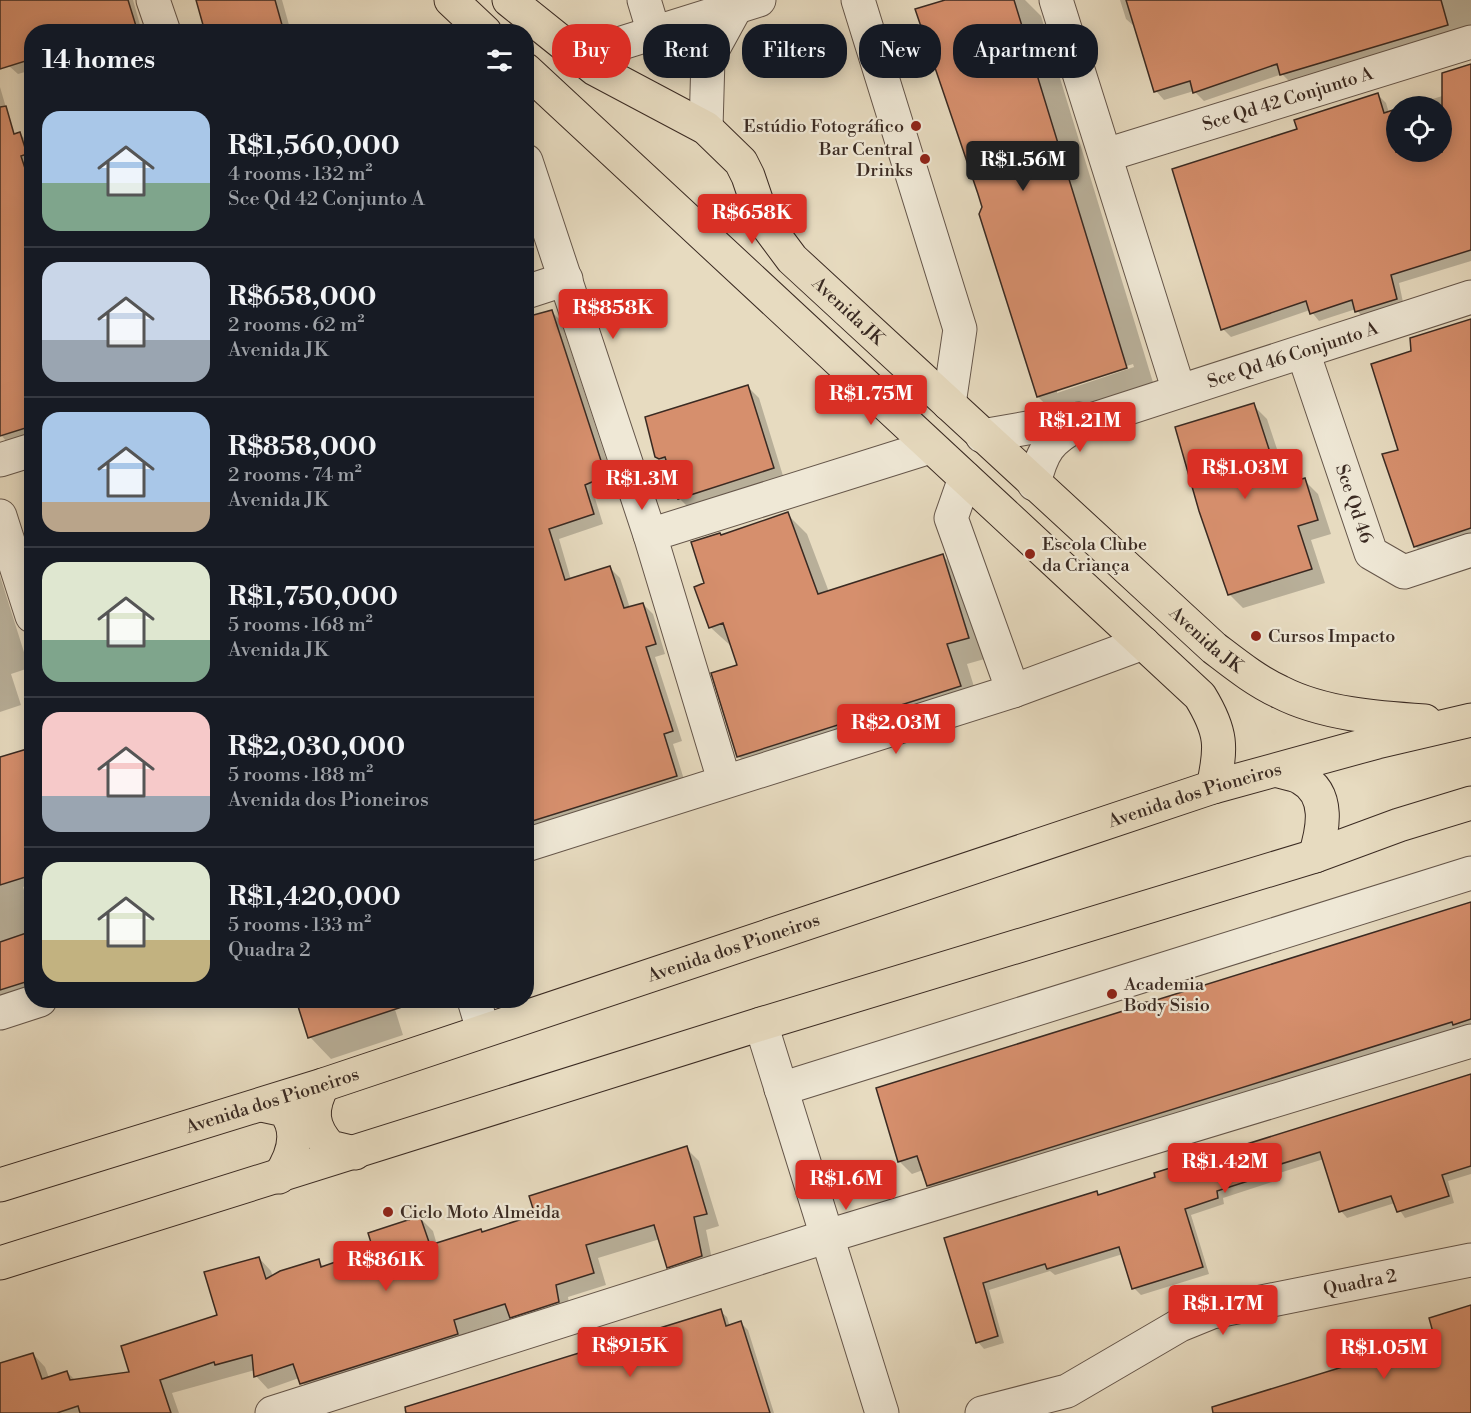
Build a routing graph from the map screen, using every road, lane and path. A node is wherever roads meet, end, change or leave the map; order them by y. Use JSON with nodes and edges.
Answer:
{"nodes":[{"id":1,"x":153,"y":0,"type":"edge"},
{"id":2,"x":450,"y":0,"type":"edge"},
{"id":3,"x":509,"y":0,"type":"edge"},
{"id":4,"x":644,"y":0,"type":"edge"},
{"id":5,"x":858,"y":0,"type":"edge"},
{"id":6,"x":1056,"y":0,"type":"edge"},
{"id":7,"x":747,"y":3,"type":"edge"},
{"id":8,"x":161,"y":24,"type":"edge"},
{"id":9,"x":476,"y":24,"type":"edge"},
{"id":10,"x":651,"y":24,"type":"edge"},
{"id":11,"x":682,"y":24,"type":"edge"},
{"id":12,"x":552,"y":36,"type":"edge"},
{"id":13,"x":1471,"y":42,"type":"edge"},
{"id":14,"x":534,"y":77,"type":"edge"},
{"id":15,"x":612,"y":78,"type":"edge"},
{"id":16,"x":706,"y":128,"type":"junction"},
{"id":17,"x":1106,"y":155,"type":"junction"},
{"id":18,"x":534,"y":185,"type":"edge"},
{"id":19,"x":754,"y":195,"type":"junction"},
{"id":20,"x":704,"y":232,"type":"junction"},
{"id":21,"x":566,"y":279,"type":"junction"},
{"id":22,"x":534,"y":289,"type":"edge"},
{"id":23,"x":1471,"y":297,"type":"edge"},
{"id":24,"x":1303,"y":352,"type":"junction"},
{"id":25,"x":1179,"y":390,"type":"junction"},
{"id":26,"x":949,"y":404,"type":"junction"},
{"id":27,"x":1114,"y":413,"type":"junction"},
{"id":28,"x":982,"y":436,"type":"junction"},
{"id":29,"x":930,"y":447,"type":"junction"},
{"id":30,"x":24,"y":452,"type":"edge"},
{"id":31,"x":0,"y":460,"type":"edge"},
{"id":32,"x":965,"y":478,"type":"junction"},
{"id":33,"x":1034,"y":484,"type":"junction"},
{"id":34,"x":0,"y":516,"type":"edge"},
{"id":35,"x":650,"y":535,"type":"junction"},
{"id":36,"x":1471,"y":550,"type":"edge"},
{"id":37,"x":24,"y":591,"type":"edge"},
{"id":38,"x":1143,"y":643,"type":"junction"},
{"id":39,"x":1013,"y":691,"type":"junction"},
{"id":40,"x":1465,"y":721,"type":"edge"},
{"id":41,"x":1278,"y":771,"type":"junction"},
{"id":42,"x":724,"y":780,"type":"junction"},
{"id":43,"x":1213,"y":787,"type":"junction"},
{"id":44,"x":1471,"y":803,"type":"edge"},
{"id":45,"x":534,"y":842,"type":"edge"},
{"id":46,"x":1316,"y":856,"type":"junction"},
{"id":47,"x":1471,"y":873,"type":"edge"},
{"id":48,"x":534,"y":998,"type":"edge"},
{"id":49,"x":24,"y":1005,"type":"edge"},
{"id":50,"x":501,"y":1008,"type":"edge"},
{"id":51,"x":0,"y":1013,"type":"edge"},
{"id":52,"x":478,"y":1015,"type":"edge"},
{"id":53,"x":761,"y":1024,"type":"junction"},
{"id":54,"x":1471,"y":1041,"type":"edge"},
{"id":55,"x":323,"y":1085,"type":"junction"},
{"id":56,"x":781,"y":1089,"type":"junction"},
{"id":57,"x":261,"y":1105,"type":"junction"},
{"id":58,"x":355,"y":1153,"type":"junction"},
{"id":59,"x":279,"y":1177,"type":"junction"},
{"id":60,"x":0,"y":1185,"type":"edge"},
{"id":61,"x":828,"y":1236,"type":"junction"},
{"id":62,"x":1471,"y":1260,"type":"edge"},
{"id":63,"x":0,"y":1263,"type":"edge"},
{"id":64,"x":272,"y":1413,"type":"edge"},
{"id":65,"x":882,"y":1413,"type":"edge"},
{"id":66,"x":982,"y":1413,"type":"edge"}],
"edges":[{"from":1,"to":8,"type":"street"},
{"from":2,"to":9,"type":"main road"},
{"from":3,"to":12,"type":"main road","name":"Avenida JK"},
{"from":4,"to":10,"type":"street"},
{"from":5,"to":26,"type":"street"},
{"from":6,"to":17,"type":"street"},
{"from":7,"to":11,"type":"street"},
{"from":7,"to":16,"type":"street"},
{"from":13,"to":17,"type":"street","name":"Sce Qd 42 Conjunto A"},
{"from":14,"to":20,"type":"main road"},
{"from":15,"to":16,"type":"main road","name":"Avenida JK"},
{"from":16,"to":19,"type":"main road","name":"Avenida JK"},
{"from":17,"to":25,"type":"street"},
{"from":18,"to":21,"type":"street"},
{"from":19,"to":20,"type":"main road"},
{"from":19,"to":26,"type":"main road","name":"Avenida JK"},
{"from":20,"to":29,"type":"main road"},
{"from":21,"to":22,"type":"street"},
{"from":21,"to":35,"type":"street"},
{"from":23,"to":24,"type":"street","name":"Sce Qd 46 Conjunto A"},
{"from":24,"to":25,"type":"street","name":"Sce Qd 46 Conjunto A"},
{"from":24,"to":36,"type":"street","name":"Sce Qd 46"},
{"from":25,"to":27,"type":"street","name":"Sce Qd 46 Conjunto A"},
{"from":26,"to":28,"type":"main road","name":"Avenida JK"},
{"from":27,"to":28,"type":"street","name":"Sce Qd 46 Conjunto A"},
{"from":27,"to":33,"type":"street","name":"Sce Qd 46 Conjunto A"},
{"from":28,"to":33,"type":"main road","name":"Avenida JK"},
{"from":29,"to":32,"type":"main road"},
{"from":29,"to":35,"type":"street"},
{"from":30,"to":31,"type":"street"},
{"from":32,"to":38,"type":"main road"},
{"from":32,"to":39,"type":"street"},
{"from":33,"to":40,"type":"main road","name":"Avenida JK"},
{"from":34,"to":37,"type":"street"},
{"from":35,"to":42,"type":"street"},
{"from":38,"to":39,"type":"street"},
{"from":38,"to":43,"type":"main road"},
{"from":39,"to":42,"type":"street"},
{"from":40,"to":41,"type":"main road","name":"Avenida dos Pioneiros"},
{"from":41,"to":43,"type":"main road","name":"Avenida dos Pioneiros"},
{"from":41,"to":46,"type":"main road"},
{"from":42,"to":45,"type":"street"},
{"from":43,"to":48,"type":"main road","name":"Avenida dos Pioneiros"},
{"from":44,"to":46,"type":"main road"},
{"from":46,"to":53,"type":"main road"},
{"from":47,"to":56,"type":"street"},
{"from":49,"to":51,"type":"street"},
{"from":50,"to":52,"type":"main road","name":"Avenida dos Pioneiros"},
{"from":52,"to":55,"type":"main road","name":"Avenida dos Pioneiros"},
{"from":53,"to":56,"type":"street"},
{"from":53,"to":58,"type":"main road"},
{"from":54,"to":61,"type":"street"},
{"from":55,"to":57,"type":"main road","name":"Avenida dos Pioneiros"},
{"from":55,"to":58,"type":"main road"},
{"from":56,"to":61,"type":"street"},
{"from":57,"to":59,"type":"main road"},
{"from":57,"to":60,"type":"main road","name":"Avenida dos Pioneiros"},
{"from":58,"to":59,"type":"main road"},
{"from":59,"to":63,"type":"main road"},
{"from":61,"to":64,"type":"street"},
{"from":61,"to":65,"type":"street"},
{"from":62,"to":66,"type":"street","name":"Quadra 2"}]}
